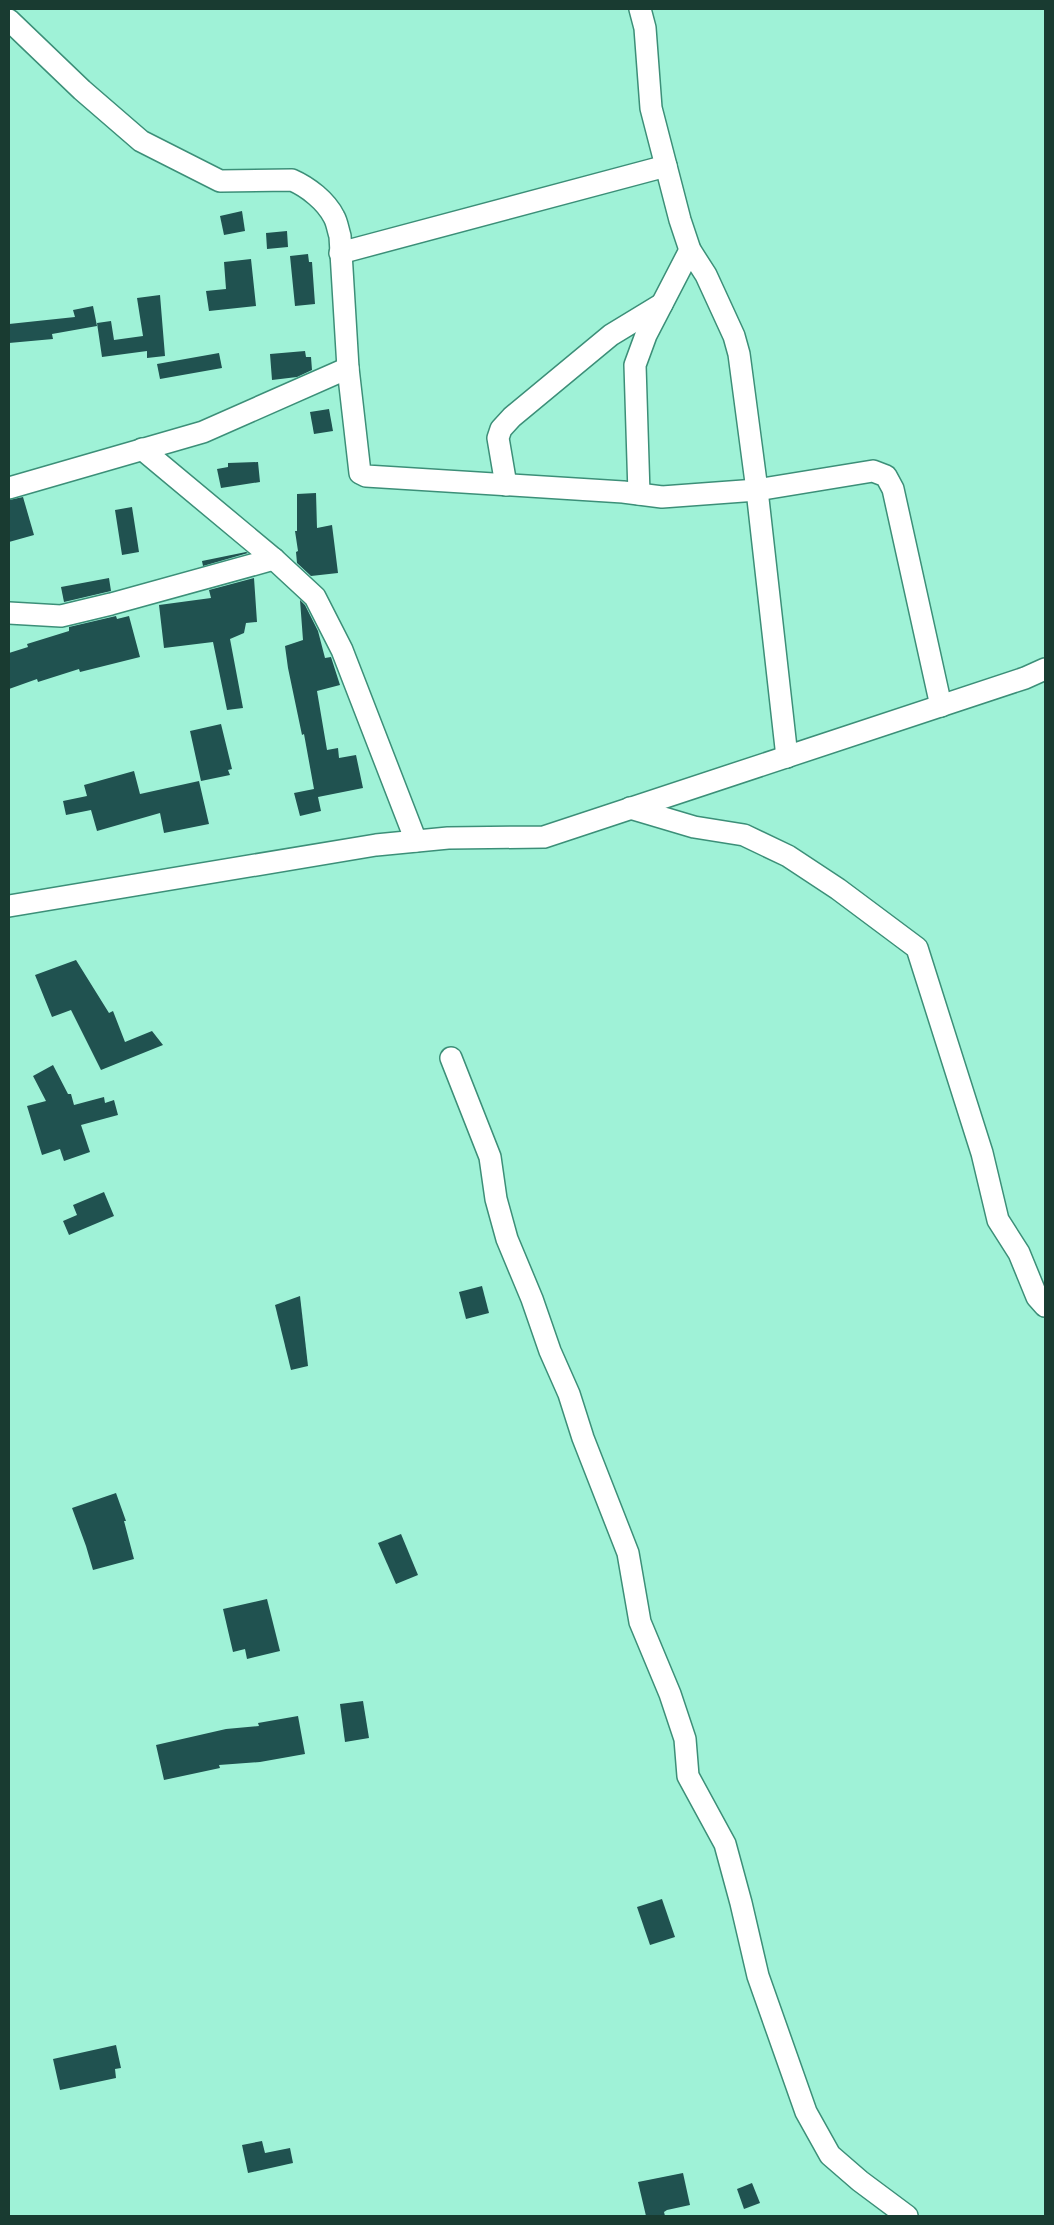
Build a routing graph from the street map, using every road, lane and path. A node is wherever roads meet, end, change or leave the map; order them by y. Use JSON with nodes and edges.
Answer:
{"nodes":[{"id":1,"x":640,"y":9,"type":"edge"},
{"id":2,"x":13,"y":17,"type":"edge"},
{"id":3,"x":666,"y":166,"type":"junction"},
{"id":4,"x":690,"y":250,"type":"junction"},
{"id":5,"x":340,"y":254,"type":"junction"},
{"id":6,"x":662,"y":304,"type":"junction"},
{"id":7,"x":348,"y":368,"type":"junction"},
{"id":8,"x":142,"y":449,"type":"junction"},
{"id":9,"x":506,"y":485,"type":"junction"},
{"id":10,"x":9,"y":488,"type":"edge"},
{"id":11,"x":757,"y":490,"type":"junction"},
{"id":12,"x":639,"y":494,"type":"junction"},
{"id":13,"x":274,"y":559,"type":"junction"},
{"id":14,"x":9,"y":613,"type":"edge"},
{"id":15,"x":1045,"y":669,"type":"edge"},
{"id":16,"x":941,"y":706,"type":"junction"},
{"id":17,"x":787,"y":757,"type":"junction"},
{"id":18,"x":630,"y":808,"type":"junction"},
{"id":19,"x":416,"y":840,"type":"junction"},
{"id":20,"x":9,"y":906,"type":"edge"},
{"id":21,"x":452,"y":1058,"type":"dead end"},
{"id":22,"x":1045,"y":1306,"type":"edge"},
{"id":23,"x":907,"y":2216,"type":"edge"}],
"edges":[{"from":1,"to":3,"type":"street"},
{"from":2,"to":5,"type":"street"},
{"from":3,"to":4,"type":"street"},
{"from":3,"to":5,"type":"street"},
{"from":4,"to":6,"type":"street"},
{"from":4,"to":11,"type":"street"},
{"from":5,"to":7,"type":"street"},
{"from":6,"to":9,"type":"street"},
{"from":6,"to":12,"type":"street"},
{"from":7,"to":8,"type":"street"},
{"from":7,"to":9,"type":"street"},
{"from":8,"to":10,"type":"street"},
{"from":8,"to":13,"type":"street"},
{"from":9,"to":12,"type":"street"},
{"from":11,"to":12,"type":"street"},
{"from":11,"to":16,"type":"street"},
{"from":11,"to":17,"type":"street"},
{"from":13,"to":14,"type":"street"},
{"from":13,"to":19,"type":"street"},
{"from":15,"to":16,"type":"street"},
{"from":16,"to":17,"type":"street"},
{"from":17,"to":18,"type":"street"},
{"from":18,"to":19,"type":"street"},
{"from":18,"to":22,"type":"street"},
{"from":19,"to":20,"type":"street"},
{"from":21,"to":23,"type":"street"}]}
